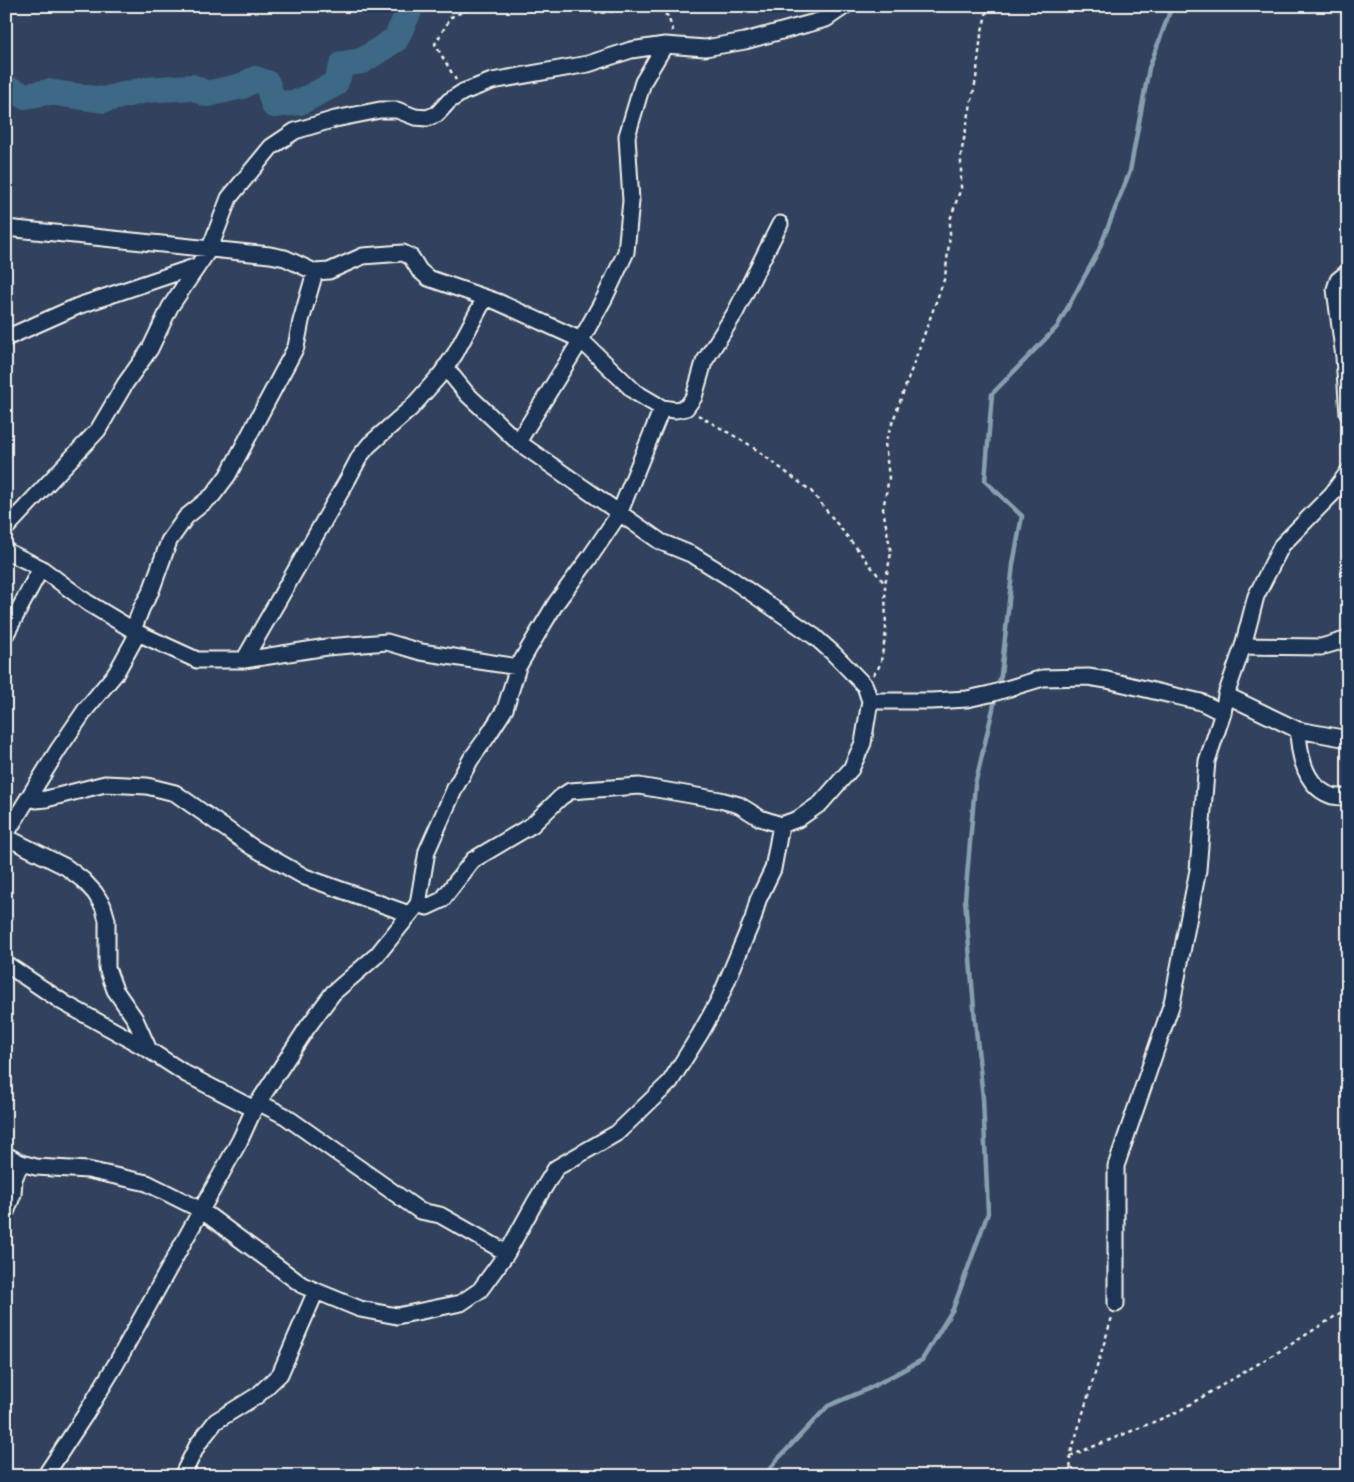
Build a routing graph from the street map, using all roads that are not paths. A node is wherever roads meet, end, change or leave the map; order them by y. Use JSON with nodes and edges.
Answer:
{"nodes":[{"id":1,"x":845,"y":6,"type":"edge"},
{"id":2,"x":666,"y":45,"type":"junction"},
{"id":3,"x":780,"y":224,"type":"dead end"},
{"id":4,"x":6,"y":228,"type":"edge"},
{"id":5,"x":210,"y":248,"type":"junction"},
{"id":6,"x":197,"y":266,"type":"junction"},
{"id":7,"x":315,"y":272,"type":"junction"},
{"id":8,"x":1348,"y":272,"type":"edge"},
{"id":9,"x":485,"y":298,"type":"junction"},
{"id":10,"x":6,"y":338,"type":"edge"},
{"id":11,"x":581,"y":340,"type":"junction"},
{"id":12,"x":445,"y":367,"type":"junction"},
{"id":13,"x":662,"y":408,"type":"junction"},
{"id":14,"x":1348,"y":414,"type":"edge"},
{"id":15,"x":518,"y":442,"type":"junction"},
{"id":16,"x":1348,"y":472,"type":"edge"},
{"id":17,"x":619,"y":514,"type":"junction"},
{"id":18,"x":6,"y":528,"type":"edge"},
{"id":19,"x":6,"y":551,"type":"edge"},
{"id":20,"x":40,"y":568,"type":"junction"},
{"id":21,"x":136,"y":632,"type":"junction"},
{"id":22,"x":6,"y":634,"type":"edge"},
{"id":23,"x":1348,"y":638,"type":"edge"},
{"id":24,"x":1243,"y":646,"type":"junction"},
{"id":25,"x":244,"y":660,"type":"junction"},
{"id":26,"x":518,"y":667,"type":"junction"},
{"id":27,"x":1226,"y":695,"type":"junction"},
{"id":28,"x":870,"y":701,"type":"junction"},
{"id":29,"x":1223,"y":713,"type":"junction"},
{"id":30,"x":1298,"y":730,"type":"junction"},
{"id":31,"x":1348,"y":739,"type":"edge"},
{"id":32,"x":30,"y":797,"type":"junction"},
{"id":33,"x":1348,"y":798,"type":"edge"},
{"id":34,"x":781,"y":825,"type":"junction"},
{"id":35,"x":6,"y":835,"type":"edge"},
{"id":36,"x":414,"y":909,"type":"junction"},
{"id":37,"x":6,"y":964,"type":"edge"},
{"id":38,"x":149,"y":1050,"type":"junction"},
{"id":39,"x":256,"y":1106,"type":"junction"},
{"id":40,"x":6,"y":1154,"type":"edge"},
{"id":41,"x":21,"y":1163,"type":"junction"},
{"id":42,"x":200,"y":1210,"type":"junction"},
{"id":43,"x":6,"y":1212,"type":"edge"},
{"id":44,"x":507,"y":1253,"type":"junction"},
{"id":45,"x":316,"y":1291,"type":"junction"},
{"id":46,"x":1116,"y":1304,"type":"road end"},
{"id":47,"x":45,"y":1476,"type":"edge"},
{"id":48,"x":182,"y":1476,"type":"edge"}],
"edges":[{"from":1,"to":2,"type":"street"},
{"from":2,"to":5,"type":"street"},
{"from":2,"to":11,"type":"street"},
{"from":3,"to":13,"type":"street"},
{"from":4,"to":5,"type":"street"},
{"from":5,"to":6,"type":"street"},
{"from":5,"to":7,"type":"street"},
{"from":6,"to":10,"type":"street"},
{"from":6,"to":18,"type":"street"},
{"from":7,"to":9,"type":"street"},
{"from":7,"to":21,"type":"street"},
{"from":8,"to":14,"type":"street"},
{"from":9,"to":11,"type":"street"},
{"from":9,"to":12,"type":"street"},
{"from":11,"to":13,"type":"street"},
{"from":11,"to":15,"type":"street"},
{"from":12,"to":15,"type":"street"},
{"from":12,"to":25,"type":"street"},
{"from":13,"to":17,"type":"street"},
{"from":15,"to":17,"type":"street"},
{"from":16,"to":24,"type":"street"},
{"from":17,"to":26,"type":"street"},
{"from":17,"to":28,"type":"street"},
{"from":19,"to":20,"type":"street"},
{"from":20,"to":21,"type":"street"},
{"from":20,"to":22,"type":"street"},
{"from":21,"to":25,"type":"street"},
{"from":21,"to":32,"type":"street"},
{"from":23,"to":24,"type":"street"},
{"from":24,"to":27,"type":"street"},
{"from":25,"to":26,"type":"street"},
{"from":26,"to":36,"type":"street"},
{"from":27,"to":29,"type":"street"},
{"from":27,"to":30,"type":"street"},
{"from":28,"to":29,"type":"street"},
{"from":28,"to":34,"type":"street"},
{"from":29,"to":46,"type":"street"},
{"from":30,"to":31,"type":"street"},
{"from":30,"to":33,"type":"street"},
{"from":32,"to":35,"type":"street"},
{"from":32,"to":36,"type":"street"},
{"from":34,"to":36,"type":"street"},
{"from":34,"to":44,"type":"street"},
{"from":35,"to":38,"type":"street"},
{"from":36,"to":39,"type":"street"},
{"from":37,"to":38,"type":"street"},
{"from":38,"to":39,"type":"street"},
{"from":39,"to":42,"type":"street"},
{"from":39,"to":44,"type":"street"},
{"from":40,"to":41,"type":"street"},
{"from":41,"to":42,"type":"street"},
{"from":41,"to":43,"type":"street"},
{"from":42,"to":45,"type":"street"},
{"from":42,"to":47,"type":"street"},
{"from":44,"to":45,"type":"street"},
{"from":45,"to":48,"type":"street"}]}
